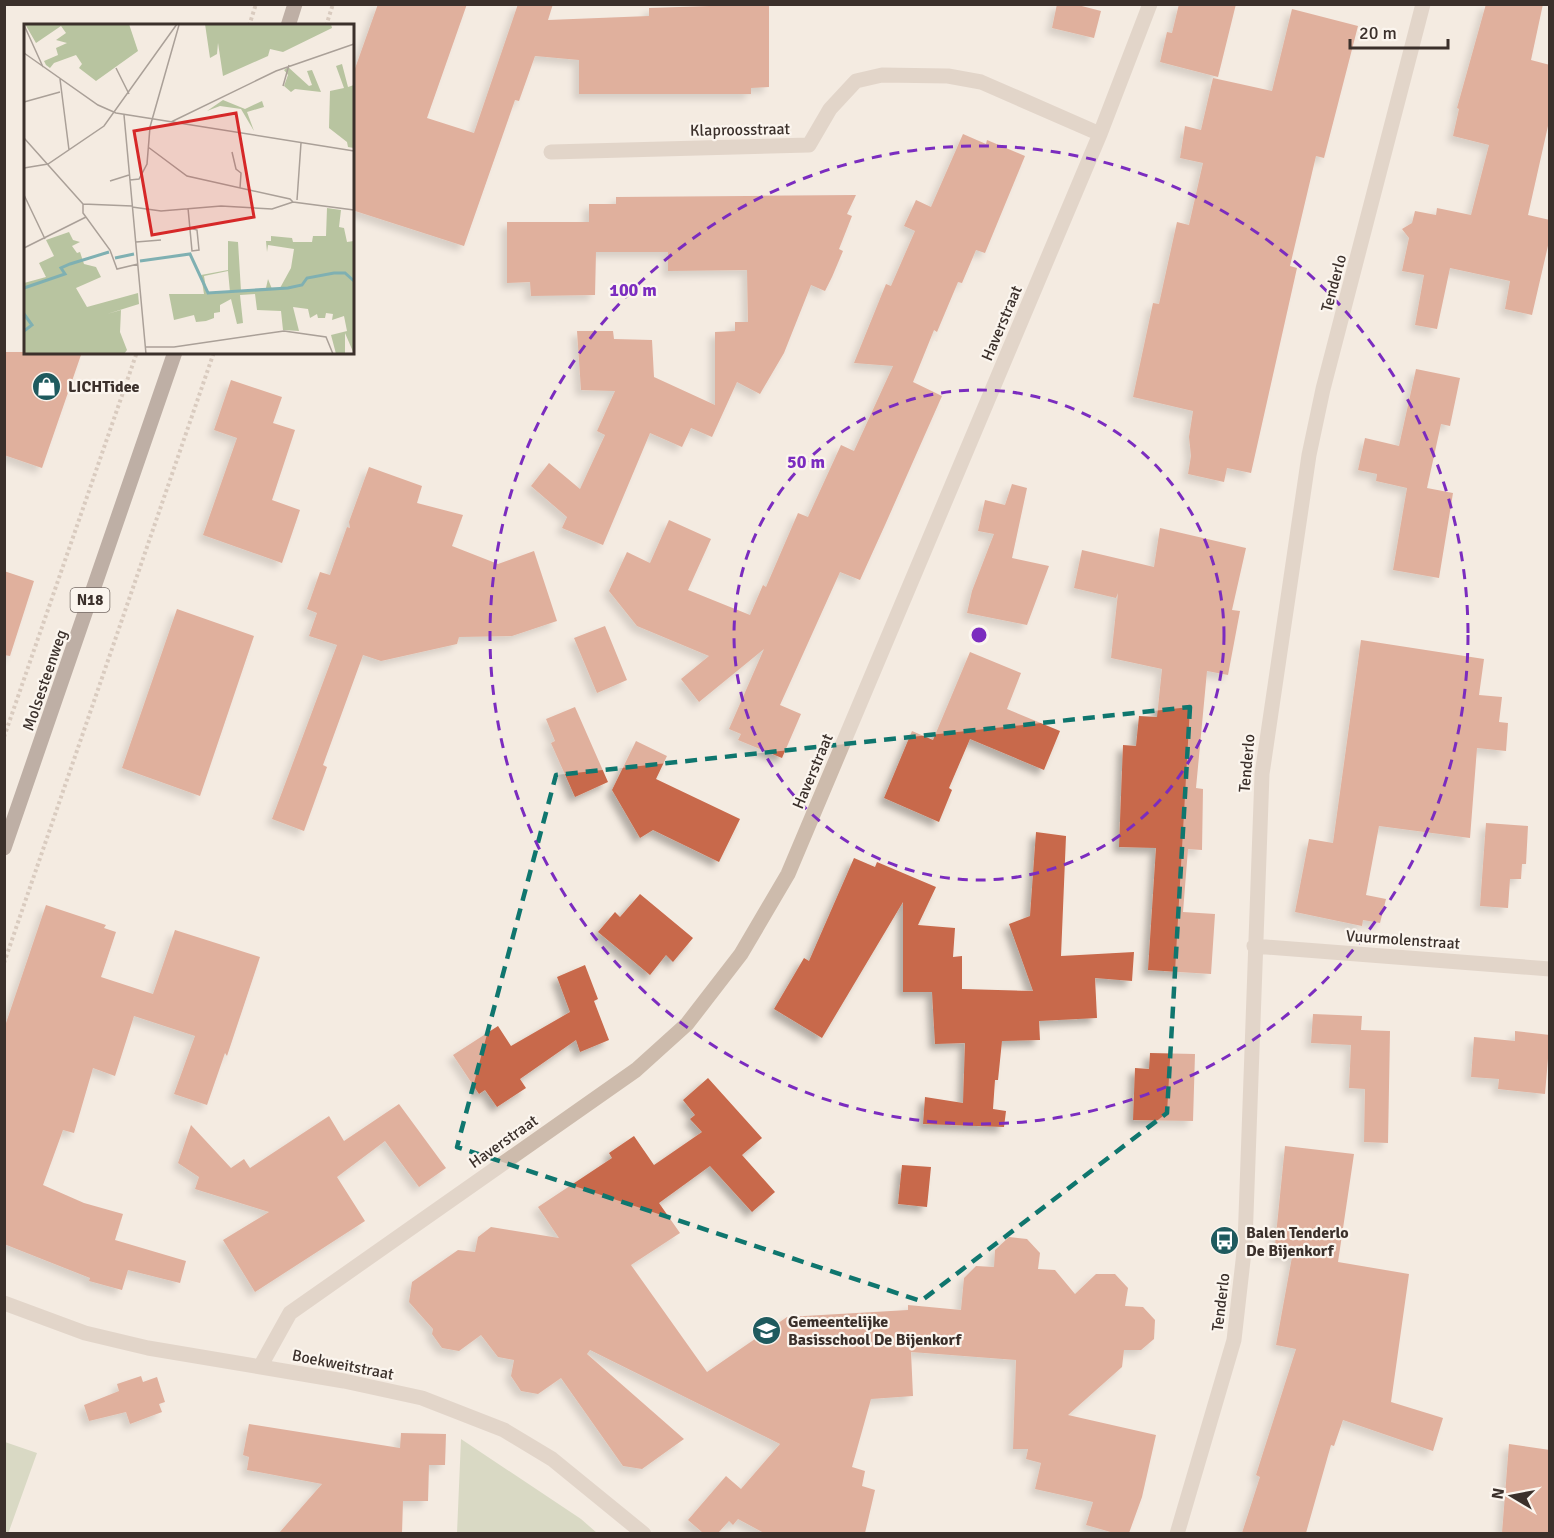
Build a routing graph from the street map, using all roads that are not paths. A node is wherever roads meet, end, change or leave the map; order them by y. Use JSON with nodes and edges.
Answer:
{"nodes":[{"id":1,"x":295,"y":4,"type":"edge"},
{"id":2,"x":1150,"y":4,"type":"edge"},
{"id":3,"x":1423,"y":4,"type":"edge"},
{"id":4,"x":289,"y":24,"type":"edge"},
{"id":5,"x":1100,"y":134,"type":"junction"},
{"id":6,"x":551,"y":152,"type":"dead end"},
{"id":7,"x":174,"y":354,"type":"edge"},
{"id":8,"x":4,"y":848,"type":"edge"},
{"id":9,"x":1254,"y":946,"type":"junction"},
{"id":10,"x":1550,"y":969,"type":"edge"},
{"id":11,"x":4,"y":1303,"type":"edge"},
{"id":12,"x":261,"y":1366,"type":"junction"},
{"id":13,"x":644,"y":1533,"type":"edge"},
{"id":14,"x":1177,"y":1533,"type":"edge"}],
"edges":[{"from":1,"to":4,"type":"main road"},
{"from":2,"to":5,"type":"street","name":"Haverstraat"},
{"from":3,"to":9,"type":"street","name":"Tenderlo"},
{"from":5,"to":6,"type":"street","name":"Klaproosstraat"},
{"from":5,"to":12,"type":"street","name":"Haverstraat"},
{"from":7,"to":8,"type":"main road","name":"Molsesteenweg","number":"N18"},
{"from":9,"to":10,"type":"street","name":"Vuurmolenstraat"},
{"from":9,"to":14,"type":"street","name":"Tenderlo"},
{"from":11,"to":12,"type":"street","name":"Boekweitstraat"},
{"from":12,"to":13,"type":"street","name":"Boekweitstraat"}]}
